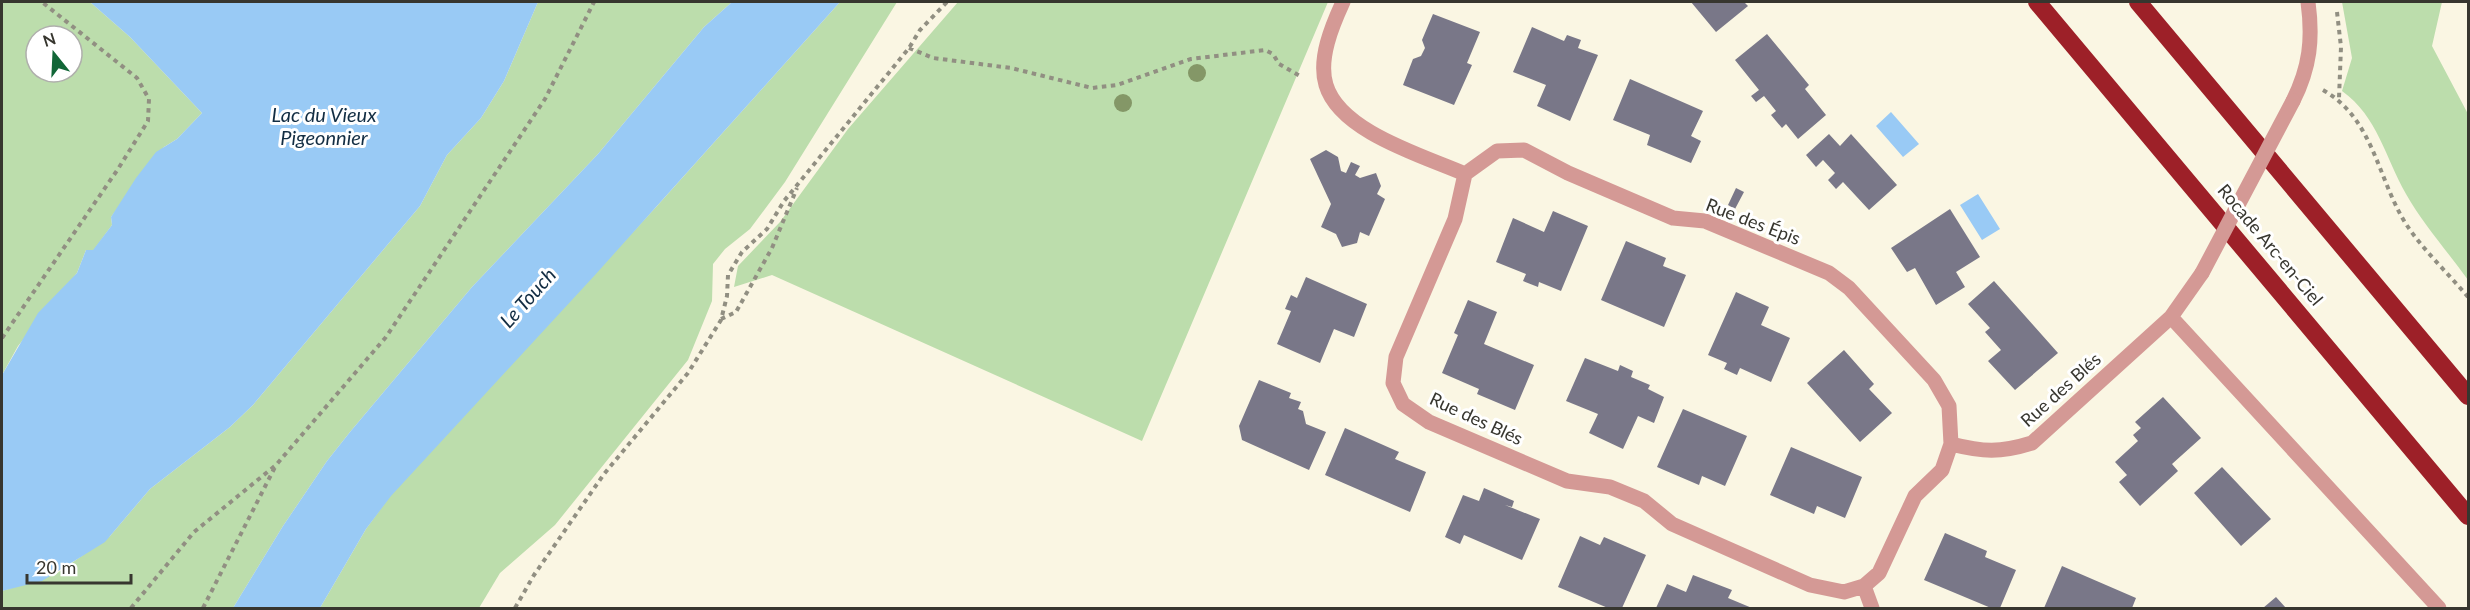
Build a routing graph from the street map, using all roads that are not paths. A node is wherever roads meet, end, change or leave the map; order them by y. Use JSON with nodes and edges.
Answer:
{"nodes":[{"id":1,"x":1343,"y":2,"type":"edge"},
{"id":2,"x":2037,"y":2,"type":"edge"},
{"id":3,"x":2138,"y":2,"type":"edge"},
{"id":4,"x":2308,"y":2,"type":"edge"},
{"id":5,"x":1465,"y":174,"type":"junction"},
{"id":6,"x":2171,"y":317,"type":"junction"},
{"id":7,"x":2469,"y":396,"type":"edge"},
{"id":8,"x":1951,"y":444,"type":"junction"},
{"id":9,"x":2469,"y":516,"type":"edge"},
{"id":10,"x":1864,"y":586,"type":"junction"},
{"id":11,"x":2436,"y":608,"type":"edge"},
{"id":12,"x":1872,"y":609,"type":"edge"}],
"edges":[{"from":1,"to":5,"type":"street"},
{"from":2,"to":9,"type":"highway","name":"Rocade Arc-en-Ciel"},
{"from":3,"to":7,"type":"highway"},
{"from":4,"to":6,"type":"street","name":"Rue des Blés","bridge":true},
{"from":5,"to":8,"type":"street","name":"Rue des Épis"},
{"from":5,"to":10,"type":"street","name":"Rue des Blés"},
{"from":6,"to":8,"type":"street","name":"Rue des Blés"},
{"from":6,"to":11,"type":"street"},
{"from":8,"to":10,"type":"street"},
{"from":10,"to":12,"type":"street"}]}
